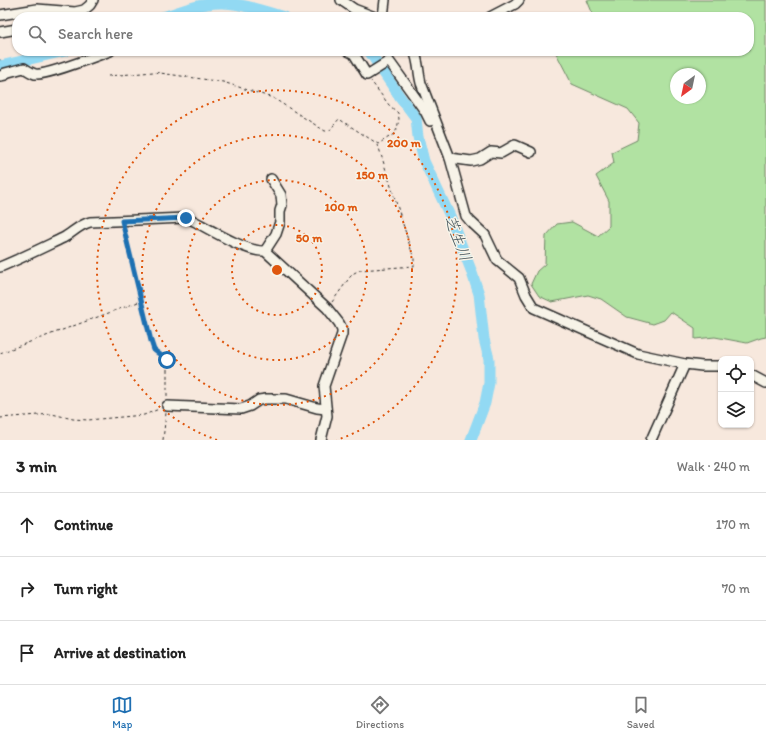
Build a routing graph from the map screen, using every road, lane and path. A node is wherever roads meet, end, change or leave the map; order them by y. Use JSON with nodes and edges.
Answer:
{"nodes":[{"id":1,"x":94,"y":0,"type":"edge"},
{"id":2,"x":341,"y":0,"type":"edge"},
{"id":3,"x":385,"y":0,"type":"edge"},
{"id":4,"x":519,"y":0,"type":"edge"},
{"id":5,"x":12,"y":12,"type":"edge"},
{"id":6,"x":75,"y":12,"type":"edge"},
{"id":7,"x":362,"y":12,"type":"edge"},
{"id":8,"x":384,"y":12,"type":"edge"},
{"id":9,"x":500,"y":12,"type":"edge"},
{"id":10,"x":0,"y":15,"type":"edge"},
{"id":11,"x":12,"y":30,"type":"edge"},
{"id":12,"x":0,"y":32,"type":"edge"},
{"id":13,"x":96,"y":56,"type":"edge"},
{"id":14,"x":356,"y":56,"type":"edge"},
{"id":15,"x":416,"y":56,"type":"edge"},
{"id":16,"x":369,"y":74,"type":"junction"},
{"id":17,"x":0,"y":76,"type":"edge"},
{"id":18,"x":108,"y":76,"type":"dead end"},
{"id":19,"x":437,"y":125,"type":"junction"},
{"id":20,"x":378,"y":144,"type":"junction"},
{"id":21,"x":531,"y":152,"type":"dead end"},
{"id":22,"x":450,"y":158,"type":"junction"},
{"id":23,"x":271,"y":179,"type":"dead end"},
{"id":24,"x":122,"y":221,"type":"junction"},
{"id":25,"x":265,"y":251,"type":"junction"},
{"id":26,"x":0,"y":267,"type":"edge"},
{"id":27,"x":141,"y":301,"type":"junction"},
{"id":28,"x":327,"y":308,"type":"junction"},
{"id":29,"x":0,"y":353,"type":"edge"},
{"id":30,"x":685,"y":364,"type":"junction"},
{"id":31,"x":718,"y":366,"type":"edge"},
{"id":32,"x":754,"y":377,"type":"edge"},
{"id":33,"x":766,"y":383,"type":"edge"},
{"id":34,"x":167,"y":406,"type":"junction"},
{"id":35,"x":326,"y":409,"type":"junction"},
{"id":36,"x":0,"y":418,"type":"edge"},
{"id":37,"x":163,"y":440,"type":"edge"},
{"id":38,"x":321,"y":440,"type":"edge"},
{"id":39,"x":650,"y":440,"type":"edge"}],
"edges":[{"from":1,"to":6,"type":"street"},
{"from":2,"to":7,"type":"street"},
{"from":3,"to":8,"type":"street"},
{"from":4,"to":9,"type":"street"},
{"from":5,"to":10,"type":"street"},
{"from":11,"to":12,"type":"street"},
{"from":13,"to":17,"type":"street"},
{"from":14,"to":16,"type":"street"},
{"from":15,"to":19,"type":"street"},
{"from":16,"to":19,"type":"street"},
{"from":16,"to":20,"type":"path"},
{"from":18,"to":20,"type":"path"},
{"from":19,"to":22,"type":"street"},
{"from":20,"to":28,"type":"path"},
{"from":21,"to":22,"type":"street"},
{"from":22,"to":30,"type":"street"},
{"from":23,"to":25,"type":"street"},
{"from":24,"to":25,"type":"street"},
{"from":24,"to":26,"type":"street"},
{"from":24,"to":27,"type":"path"},
{"from":25,"to":28,"type":"street"},
{"from":27,"to":29,"type":"path"},
{"from":27,"to":34,"type":"path"},
{"from":28,"to":35,"type":"street"},
{"from":30,"to":31,"type":"street"},
{"from":30,"to":39,"type":"street"},
{"from":32,"to":33,"type":"street"},
{"from":34,"to":35,"type":"street"},
{"from":34,"to":36,"type":"path"},
{"from":34,"to":37,"type":"path"},
{"from":35,"to":38,"type":"street"}]}
